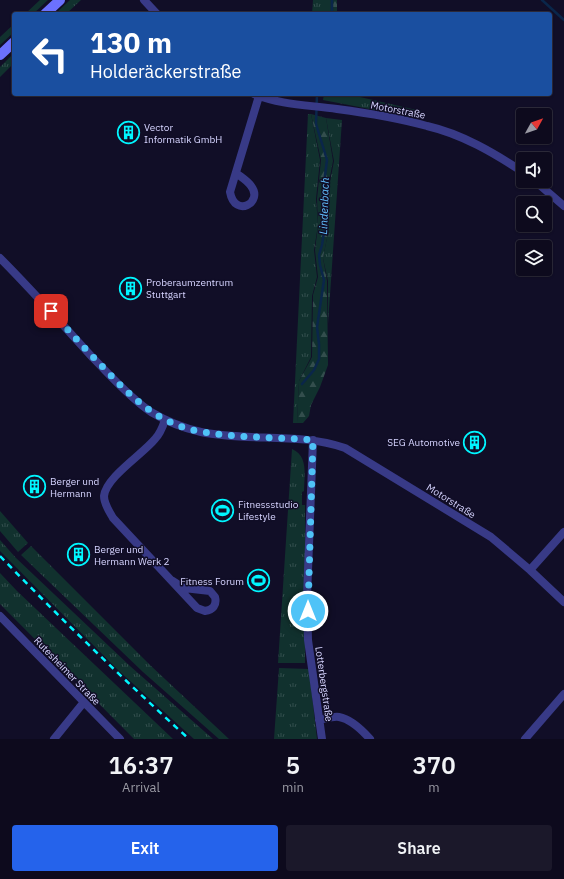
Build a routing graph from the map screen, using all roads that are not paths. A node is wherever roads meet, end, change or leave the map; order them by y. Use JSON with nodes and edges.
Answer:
{"nodes":[{"id":1,"x":60,"y":0,"type":"edge"},
{"id":2,"x":144,"y":0,"type":"edge"},
{"id":3,"x":47,"y":12,"type":"edge"},
{"id":4,"x":155,"y":12,"type":"edge"},
{"id":5,"x":12,"y":44,"type":"edge"},
{"id":6,"x":0,"y":56,"type":"edge"},
{"id":7,"x":256,"y":96,"type":"edge"},
{"id":8,"x":260,"y":96,"type":"edge"},
{"id":9,"x":516,"y":168,"type":"edge"},
{"id":10,"x":236,"y":173,"type":"dead end"},
{"id":11,"x":543,"y":188,"type":"edge"},
{"id":12,"x":564,"y":206,"type":"edge"},
{"id":13,"x":0,"y":258,"type":"edge"},
{"id":14,"x":165,"y":420,"type":"junction"},
{"id":15,"x":313,"y":440,"type":"junction"},
{"id":16,"x":564,"y":532,"type":"edge"},
{"id":17,"x":530,"y":570,"type":"junction"},
{"id":18,"x":173,"y":581,"type":"junction"},
{"id":19,"x":564,"y":602,"type":"edge"},
{"id":20,"x":0,"y":616,"type":"edge"},
{"id":21,"x":564,"y":694,"type":"edge"},
{"id":22,"x":84,"y":702,"type":"junction"},
{"id":23,"x":319,"y":720,"type":"junction"},
{"id":24,"x":54,"y":739,"type":"edge"},
{"id":25,"x":120,"y":739,"type":"edge"},
{"id":26,"x":322,"y":739,"type":"edge"},
{"id":27,"x":370,"y":739,"type":"edge"},
{"id":28,"x":525,"y":739,"type":"edge"}],
"edges":[{"from":1,"to":3,"type":"main road"},
{"from":2,"to":4,"type":"street"},
{"from":5,"to":6,"type":"main road"},
{"from":7,"to":10,"type":"street","name":"Motorstraße"},
{"from":8,"to":9,"type":"street","name":"Motorstraße"},
{"from":11,"to":12,"type":"street"},
{"from":13,"to":14,"type":"street","name":"Motorstraße"},
{"from":14,"to":15,"type":"street","name":"Motorstraße"},
{"from":14,"to":18,"type":"street"},
{"from":15,"to":17,"type":"street","name":"Motorstraße"},
{"from":15,"to":23,"type":"street","name":"Lotterbergstraße"},
{"from":16,"to":17,"type":"street"},
{"from":17,"to":19,"type":"street","name":"Motorstraße"},
{"from":18,"to":18,"type":"street"},
{"from":20,"to":22,"type":"street","name":"Rutesheimer Straße"},
{"from":21,"to":28,"type":"street"},
{"from":22,"to":24,"type":"street"},
{"from":22,"to":25,"type":"street","name":"Rutesheimer Straße"},
{"from":23,"to":26,"type":"street","name":"Lotterbergstraße"},
{"from":23,"to":27,"type":"street"}]}
